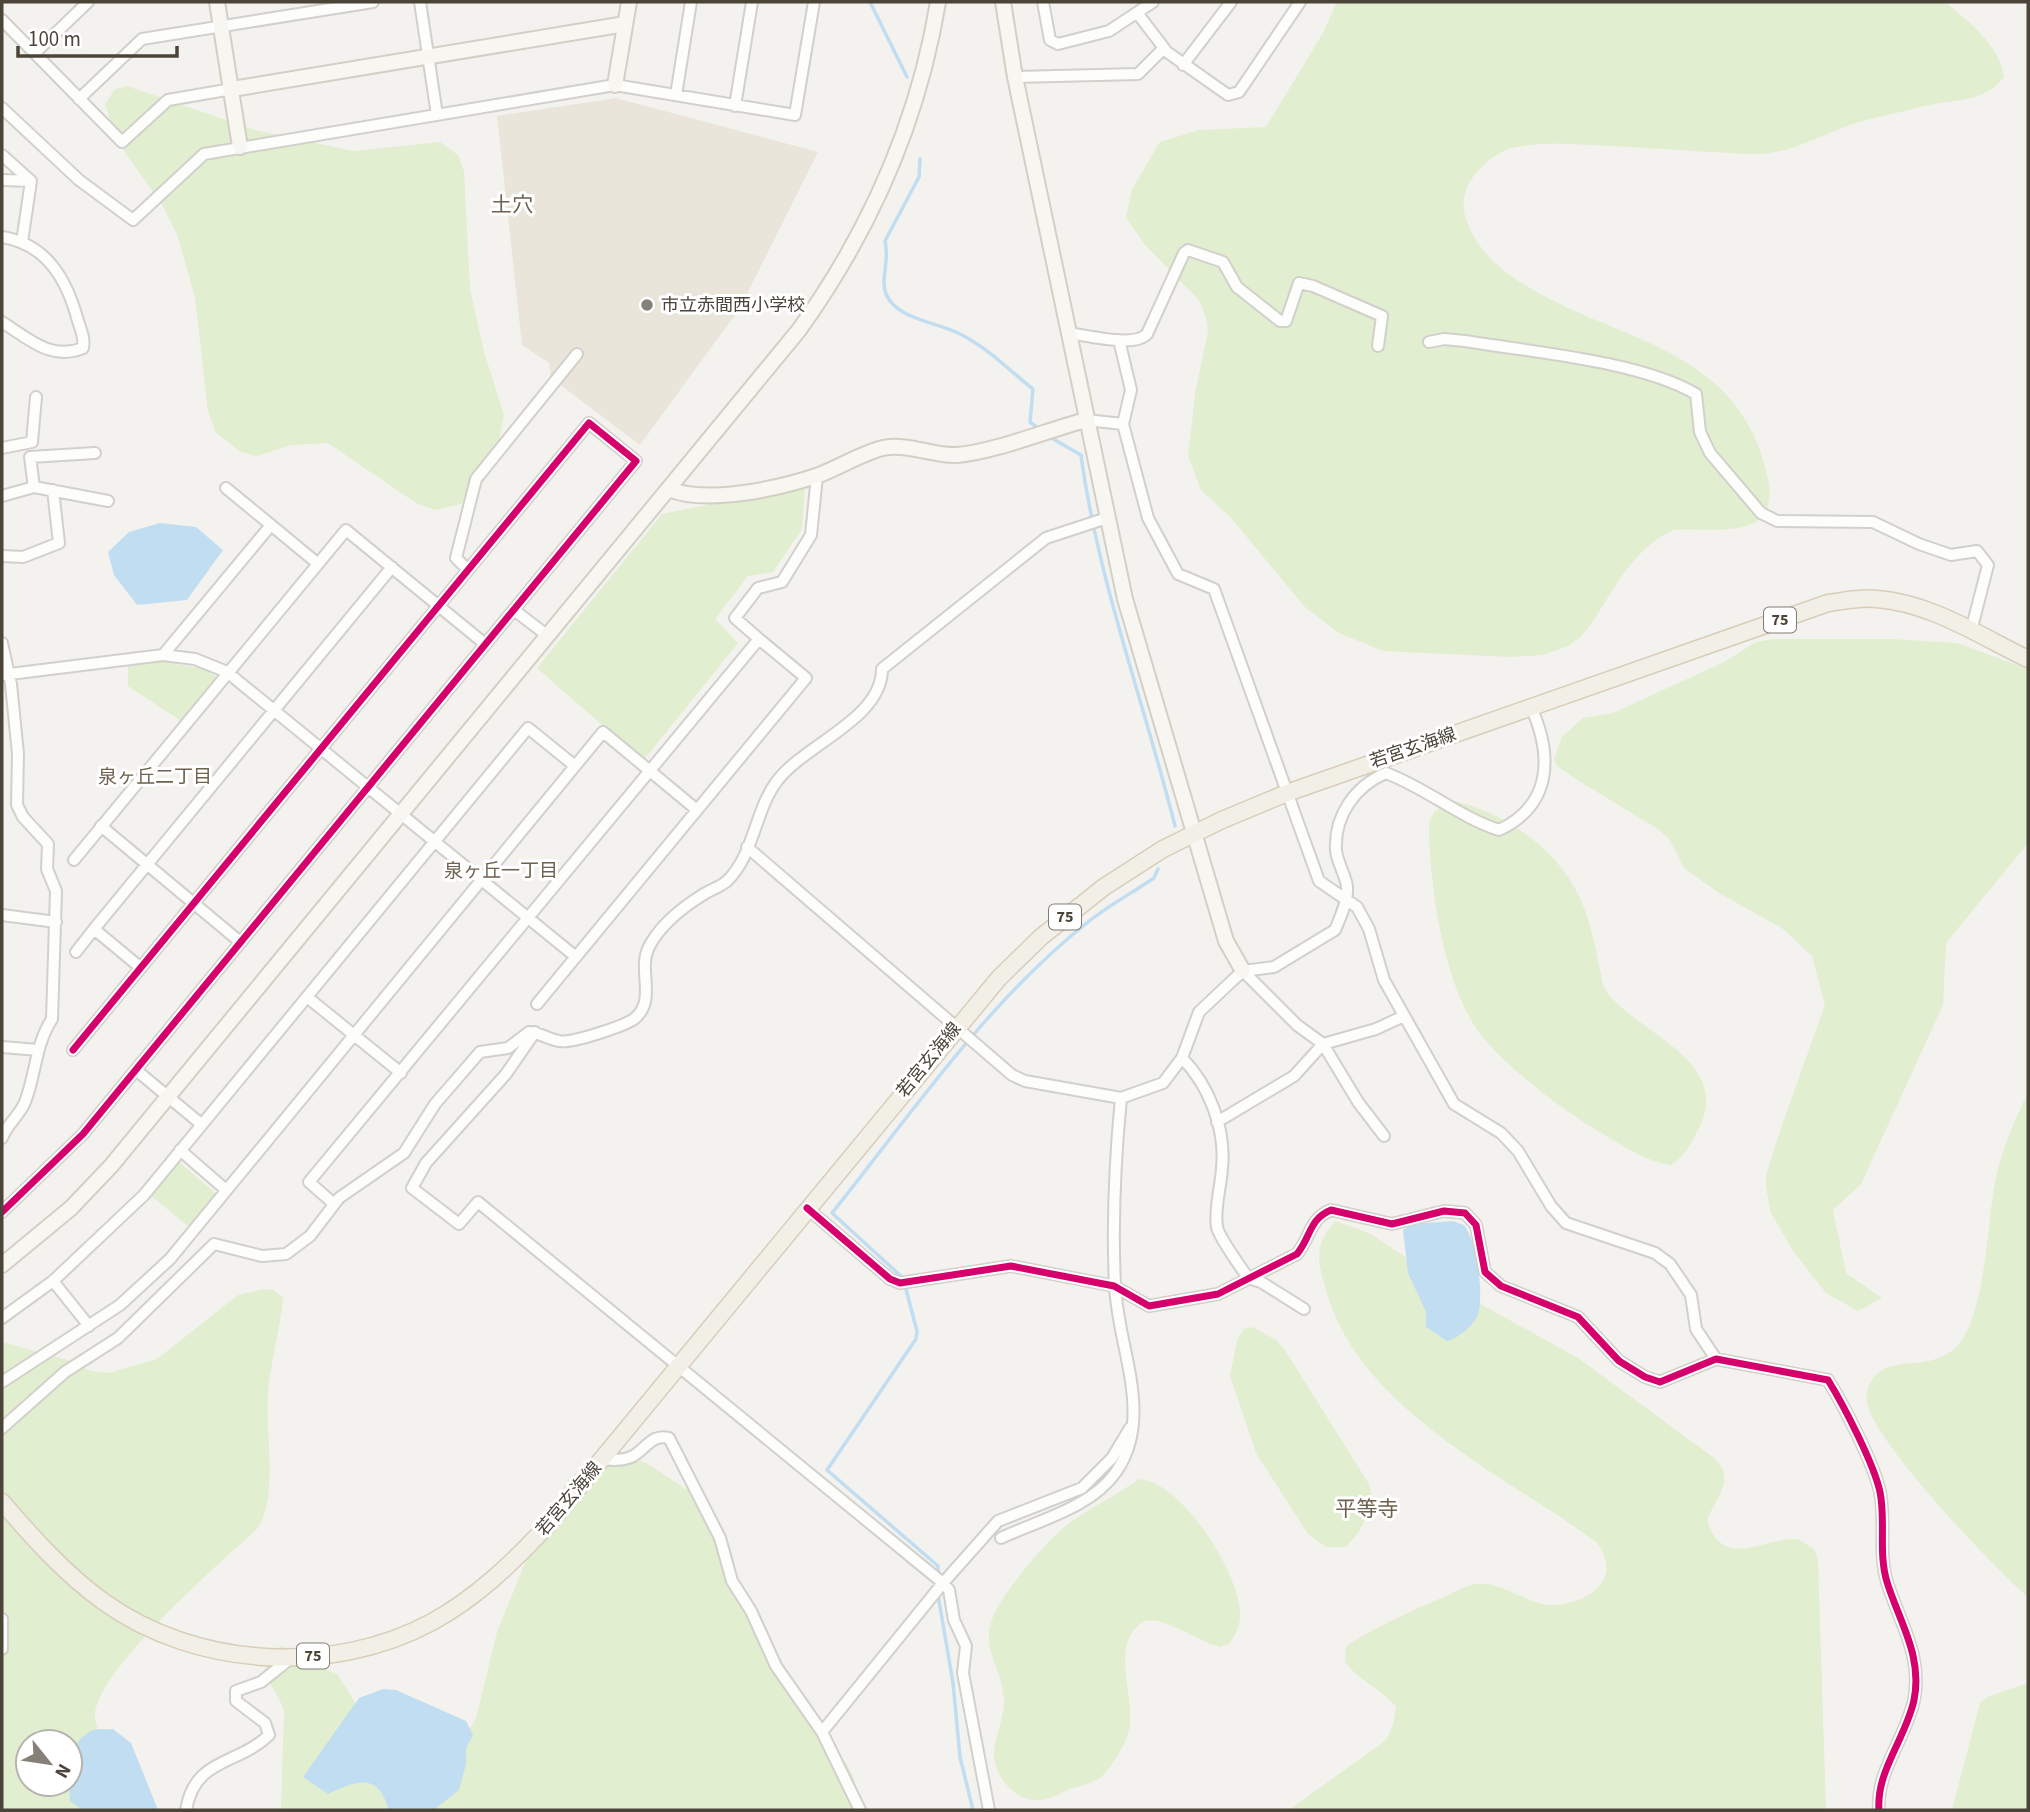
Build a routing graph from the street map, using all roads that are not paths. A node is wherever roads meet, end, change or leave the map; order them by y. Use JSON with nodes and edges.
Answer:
{"nodes":[{"id":1,"x":88,"y":2,"type":"edge"},
{"id":2,"x":217,"y":2,"type":"edge"},
{"id":3,"x":373,"y":2,"type":"edge"},
{"id":4,"x":420,"y":2,"type":"edge"},
{"id":5,"x":629,"y":2,"type":"edge"},
{"id":6,"x":691,"y":2,"type":"edge"},
{"id":7,"x":752,"y":2,"type":"edge"},
{"id":8,"x":814,"y":2,"type":"edge"},
{"id":9,"x":938,"y":2,"type":"edge"},
{"id":10,"x":1003,"y":2,"type":"edge"},
{"id":11,"x":1043,"y":2,"type":"edge"},
{"id":12,"x":1153,"y":2,"type":"edge"},
{"id":13,"x":1231,"y":2,"type":"edge"},
{"id":14,"x":1300,"y":2,"type":"edge"},
{"id":15,"x":1138,"y":14,"type":"junction"},
{"id":16,"x":2,"y":20,"type":"edge"},
{"id":17,"x":625,"y":24,"type":"junction"},
{"id":18,"x":221,"y":27,"type":"junction"},
{"id":19,"x":1164,"y":48,"type":"junction"},
{"id":20,"x":35,"y":53,"type":"junction"},
{"id":21,"x":428,"y":57,"type":"junction"},
{"id":22,"x":1183,"y":65,"type":"junction"},
{"id":23,"x":1015,"y":77,"type":"junction"},
{"id":24,"x":615,"y":85,"type":"junction"},
{"id":25,"x":232,"y":89,"type":"junction"},
{"id":26,"x":676,"y":95,"type":"junction"},
{"id":27,"x":79,"y":99,"type":"junction"},
{"id":28,"x":734,"y":106,"type":"junction"},
{"id":29,"x":2,"y":108,"type":"edge"},
{"id":30,"x":437,"y":114,"type":"junction"},
{"id":31,"x":240,"y":147,"type":"junction"},
{"id":32,"x":2,"y":155,"type":"edge"},
{"id":33,"x":2,"y":180,"type":"edge"},
{"id":34,"x":31,"y":181,"type":"junction"},
{"id":35,"x":2,"y":237,"type":"edge"},
{"id":36,"x":22,"y":242,"type":"junction"},
{"id":37,"x":2,"y":322,"type":"edge"},
{"id":38,"x":1068,"y":333,"type":"junction"},
{"id":39,"x":1119,"y":340,"type":"junction"},
{"id":40,"x":1429,"y":342,"type":"dead end"},
{"id":41,"x":1378,"y":346,"type":"dead end"},
{"id":42,"x":577,"y":354,"type":"dead end"},
{"id":43,"x":36,"y":397,"type":"dead end"},
{"id":44,"x":1086,"y":420,"type":"junction"},
{"id":45,"x":1123,"y":424,"type":"junction"},
{"id":46,"x":2,"y":448,"type":"edge"},
{"id":47,"x":94,"y":453,"type":"dead end"},
{"id":48,"x":817,"y":475,"type":"junction"},
{"id":49,"x":34,"y":487,"type":"junction"},
{"id":50,"x":226,"y":488,"type":"dead end"},
{"id":51,"x":669,"y":489,"type":"junction"},
{"id":52,"x":52,"y":490,"type":"junction"},
{"id":53,"x":2,"y":496,"type":"edge"},
{"id":54,"x":108,"y":500,"type":"dead end"},
{"id":55,"x":1107,"y":518,"type":"junction"},
{"id":56,"x":271,"y":525,"type":"junction"},
{"id":57,"x":2,"y":556,"type":"edge"},
{"id":58,"x":317,"y":563,"type":"junction"},
{"id":59,"x":392,"y":567,"type":"junction"},
{"id":60,"x":468,"y":570,"type":"junction"},
{"id":61,"x":439,"y":606,"type":"junction"},
{"id":62,"x":514,"y":610,"type":"junction"},
{"id":63,"x":1971,"y":632,"type":"junction"},
{"id":64,"x":548,"y":636,"type":"junction"},
{"id":65,"x":758,"y":639,"type":"junction"},
{"id":66,"x":2,"y":643,"type":"edge"},
{"id":67,"x":485,"y":644,"type":"junction"},
{"id":68,"x":163,"y":655,"type":"junction"},
{"id":69,"x":2028,"y":659,"type":"edge"},
{"id":70,"x":227,"y":672,"type":"junction"},
{"id":71,"x":5,"y":674,"type":"edge"},
{"id":72,"x":1531,"y":707,"type":"junction"},
{"id":73,"x":275,"y":709,"type":"junction"},
{"id":74,"x":321,"y":748,"type":"junction"},
{"id":75,"x":575,"y":766,"type":"junction"},
{"id":76,"x":649,"y":771,"type":"junction"},
{"id":77,"x":368,"y":786,"type":"junction"},
{"id":78,"x":1287,"y":793,"type":"junction"},
{"id":79,"x":697,"y":810,"type":"junction"},
{"id":80,"x":401,"y":814,"type":"junction"},
{"id":81,"x":101,"y":826,"type":"junction"},
{"id":82,"x":1193,"y":834,"type":"junction"},
{"id":83,"x":435,"y":841,"type":"junction"},
{"id":84,"x":747,"y":847,"type":"junction"},
{"id":85,"x":74,"y":860,"type":"dead end"},
{"id":86,"x":148,"y":864,"type":"junction"},
{"id":87,"x":482,"y":879,"type":"junction"},
{"id":88,"x":1346,"y":897,"type":"junction"},
{"id":89,"x":195,"y":903,"type":"junction"},
{"id":90,"x":2,"y":915,"type":"edge"},
{"id":91,"x":528,"y":918,"type":"junction"},
{"id":92,"x":56,"y":922,"type":"junction"},
{"id":93,"x":94,"y":929,"type":"junction"},
{"id":94,"x":239,"y":941,"type":"junction"},
{"id":95,"x":76,"y":952,"type":"dead end"},
{"id":96,"x":576,"y":957,"type":"junction"},
{"id":97,"x":141,"y":968,"type":"junction"},
{"id":98,"x":1243,"y":971,"type":"junction"},
{"id":99,"x":307,"y":997,"type":"junction"},
{"id":100,"x":537,"y":1004,"type":"dead end"},
{"id":101,"x":1404,"y":1016,"type":"junction"},
{"id":102,"x":957,"y":1025,"type":"junction"},
{"id":103,"x":536,"y":1032,"type":"junction"},
{"id":104,"x":354,"y":1034,"type":"junction"},
{"id":105,"x":1323,"y":1044,"type":"junction"},
{"id":106,"x":2,"y":1047,"type":"edge"},
{"id":107,"x":38,"y":1050,"type":"junction"},
{"id":108,"x":73,"y":1050,"type":"dead end"},
{"id":109,"x":1182,"y":1058,"type":"junction"},
{"id":110,"x":136,"y":1070,"type":"junction"},
{"id":111,"x":401,"y":1073,"type":"junction"},
{"id":112,"x":169,"y":1097,"type":"junction"},
{"id":113,"x":1121,"y":1098,"type":"junction"},
{"id":114,"x":1217,"y":1122,"type":"junction"},
{"id":115,"x":201,"y":1124,"type":"junction"},
{"id":116,"x":1384,"y":1136,"type":"dead end"},
{"id":117,"x":2,"y":1138,"type":"edge"},
{"id":118,"x":180,"y":1150,"type":"junction"},
{"id":119,"x":226,"y":1190,"type":"junction"},
{"id":120,"x":334,"y":1203,"type":"junction"},
{"id":121,"x":807,"y":1208,"type":"junction"},
{"id":122,"x":2,"y":1212,"type":"edge"},
{"id":123,"x":2,"y":1265,"type":"edge"},
{"id":124,"x":1248,"y":1278,"type":"junction"},
{"id":125,"x":53,"y":1281,"type":"junction"},
{"id":126,"x":1115,"y":1286,"type":"junction"},
{"id":127,"x":1304,"y":1309,"type":"dead end"},
{"id":128,"x":2,"y":1318,"type":"edge"},
{"id":129,"x":89,"y":1326,"type":"junction"},
{"id":130,"x":1716,"y":1359,"type":"junction"},
{"id":131,"x":678,"y":1367,"type":"junction"},
{"id":132,"x":2,"y":1382,"type":"edge"},
{"id":133,"x":1134,"y":1419,"type":"junction"},
{"id":134,"x":2,"y":1428,"type":"edge"},
{"id":135,"x":603,"y":1459,"type":"junction"},
{"id":136,"x":2,"y":1502,"type":"edge"},
{"id":137,"x":1002,"y":1538,"type":"dead end"},
{"id":138,"x":943,"y":1583,"type":"junction"},
{"id":139,"x":2,"y":1619,"type":"edge"},
{"id":140,"x":2,"y":1649,"type":"edge"},
{"id":141,"x":291,"y":1658,"type":"junction"},
{"id":142,"x":822,"y":1732,"type":"junction"},
{"id":143,"x":186,"y":1810,"type":"edge"},
{"id":144,"x":860,"y":1810,"type":"edge"},
{"id":145,"x":989,"y":1810,"type":"edge"},
{"id":146,"x":1879,"y":1810,"type":"edge"}],
"edges":[{"from":1,"to":20,"type":"street"},
{"from":2,"to":18,"type":"street"},
{"from":3,"to":18,"type":"street"},
{"from":4,"to":21,"type":"street"},
{"from":5,"to":17,"type":"street"},
{"from":6,"to":26,"type":"street"},
{"from":7,"to":28,"type":"street"},
{"from":8,"to":28,"type":"street"},
{"from":9,"to":51,"type":"street"},
{"from":10,"to":23,"type":"street"},
{"from":11,"to":15,"type":"street"},
{"from":12,"to":15,"type":"street"},
{"from":13,"to":22,"type":"street"},
{"from":14,"to":22,"type":"street"},
{"from":15,"to":19,"type":"street"},
{"from":16,"to":20,"type":"street"},
{"from":17,"to":21,"type":"street"},
{"from":17,"to":24,"type":"street"},
{"from":18,"to":25,"type":"street"},
{"from":18,"to":27,"type":"street"},
{"from":19,"to":22,"type":"street"},
{"from":19,"to":23,"type":"street"},
{"from":20,"to":27,"type":"street"},
{"from":21,"to":25,"type":"street"},
{"from":21,"to":30,"type":"street"},
{"from":23,"to":38,"type":"street"},
{"from":24,"to":26,"type":"street"},
{"from":24,"to":30,"type":"street"},
{"from":25,"to":27,"type":"street"},
{"from":25,"to":31,"type":"street"},
{"from":26,"to":28,"type":"street"},
{"from":29,"to":31,"type":"street"},
{"from":30,"to":31,"type":"street"},
{"from":32,"to":34,"type":"street"},
{"from":33,"to":34,"type":"street"},
{"from":34,"to":36,"type":"street"},
{"from":35,"to":36,"type":"street"},
{"from":36,"to":37,"type":"street"},
{"from":38,"to":39,"type":"street"},
{"from":38,"to":44,"type":"street"},
{"from":39,"to":41,"type":"street"},
{"from":39,"to":45,"type":"street"},
{"from":40,"to":63,"type":"street"},
{"from":42,"to":60,"type":"street"},
{"from":43,"to":46,"type":"street"},
{"from":44,"to":45,"type":"street"},
{"from":44,"to":48,"type":"street"},
{"from":44,"to":55,"type":"street"},
{"from":45,"to":78,"type":"street"},
{"from":47,"to":49,"type":"street"},
{"from":48,"to":51,"type":"street"},
{"from":48,"to":65,"type":"street"},
{"from":49,"to":52,"type":"street"},
{"from":49,"to":53,"type":"street"},
{"from":50,"to":56,"type":"street"},
{"from":51,"to":64,"type":"street"},
{"from":52,"to":54,"type":"street"},
{"from":52,"to":57,"type":"street"},
{"from":55,"to":82,"type":"street"},
{"from":55,"to":84,"type":"street"},
{"from":56,"to":58,"type":"street"},
{"from":56,"to":68,"type":"street"},
{"from":58,"to":59,"type":"street"},
{"from":58,"to":70,"type":"street"},
{"from":59,"to":61,"type":"street"},
{"from":59,"to":73,"type":"street"},
{"from":60,"to":61,"type":"street"},
{"from":60,"to":62,"type":"street"},
{"from":61,"to":67,"type":"street"},
{"from":61,"to":74,"type":"street"},
{"from":62,"to":64,"type":"street"},
{"from":62,"to":67,"type":"street"},
{"from":63,"to":69,"type":"main road","name":"若宮玄海線","number":"75"},
{"from":63,"to":72,"type":"main road","name":"若宮玄海線","number":"75"},
{"from":64,"to":80,"type":"street"},
{"from":65,"to":76,"type":"street"},
{"from":65,"to":79,"type":"street"},
{"from":66,"to":71,"type":"street"},
{"from":67,"to":77,"type":"street"},
{"from":68,"to":70,"type":"street"},
{"from":68,"to":71,"type":"street"},
{"from":70,"to":73,"type":"street"},
{"from":70,"to":81,"type":"street"},
{"from":71,"to":92,"type":"street"},
{"from":72,"to":78,"type":"main road","name":"若宮玄海線","number":"75"},
{"from":72,"to":88,"type":"street"},
{"from":73,"to":74,"type":"street"},
{"from":73,"to":86,"type":"street"},
{"from":74,"to":77,"type":"street"},
{"from":74,"to":89,"type":"street"},
{"from":75,"to":76,"type":"street"},
{"from":75,"to":83,"type":"street"},
{"from":75,"to":87,"type":"street"},
{"from":76,"to":79,"type":"street"},
{"from":76,"to":91,"type":"street"},
{"from":77,"to":80,"type":"street"},
{"from":77,"to":94,"type":"street"},
{"from":78,"to":82,"type":"main road","name":"若宮玄海線","number":"75"},
{"from":78,"to":88,"type":"street"},
{"from":79,"to":96,"type":"street"},
{"from":80,"to":83,"type":"street"},
{"from":80,"to":112,"type":"street"},
{"from":81,"to":85,"type":"street"},
{"from":81,"to":86,"type":"street"},
{"from":82,"to":98,"type":"street"},
{"from":82,"to":102,"type":"main road","name":"若宮玄海線","number":"75"},
{"from":83,"to":87,"type":"street"},
{"from":83,"to":99,"type":"street"},
{"from":84,"to":102,"type":"street"},
{"from":84,"to":103,"type":"street"},
{"from":86,"to":89,"type":"street"},
{"from":86,"to":93,"type":"street"},
{"from":87,"to":91,"type":"street"},
{"from":87,"to":104,"type":"street"},
{"from":88,"to":98,"type":"street"},
{"from":88,"to":101,"type":"street"},
{"from":89,"to":94,"type":"street"},
{"from":89,"to":97,"type":"street"},
{"from":90,"to":92,"type":"street"},
{"from":91,"to":96,"type":"street"},
{"from":91,"to":111,"type":"street"},
{"from":92,"to":107,"type":"street"},
{"from":93,"to":95,"type":"street"},
{"from":93,"to":97,"type":"street"},
{"from":94,"to":110,"type":"street"},
{"from":96,"to":100,"type":"street"},
{"from":97,"to":108,"type":"street"},
{"from":98,"to":105,"type":"street"},
{"from":98,"to":109,"type":"street"},
{"from":99,"to":104,"type":"street"},
{"from":99,"to":115,"type":"street"},
{"from":101,"to":105,"type":"street"},
{"from":101,"to":130,"type":"street"},
{"from":102,"to":113,"type":"street"},
{"from":102,"to":121,"type":"main road","name":"若宮玄海線","number":"75"},
{"from":103,"to":120,"type":"street"},
{"from":103,"to":131,"type":"street"},
{"from":104,"to":111,"type":"street"},
{"from":104,"to":119,"type":"street"},
{"from":105,"to":114,"type":"street"},
{"from":105,"to":116,"type":"street"},
{"from":106,"to":107,"type":"street"},
{"from":107,"to":117,"type":"street"},
{"from":109,"to":113,"type":"street"},
{"from":109,"to":114,"type":"street"},
{"from":110,"to":112,"type":"street"},
{"from":110,"to":122,"type":"street"},
{"from":111,"to":120,"type":"street"},
{"from":112,"to":115,"type":"street"},
{"from":112,"to":123,"type":"street"},
{"from":113,"to":126,"type":"street"},
{"from":114,"to":124,"type":"street"},
{"from":115,"to":118,"type":"street"},
{"from":118,"to":119,"type":"street"},
{"from":118,"to":125,"type":"street"},
{"from":119,"to":129,"type":"street"},
{"from":120,"to":134,"type":"street"},
{"from":121,"to":126,"type":"street"},
{"from":121,"to":131,"type":"main road","name":"若宮玄海線","number":"75"},
{"from":124,"to":126,"type":"street"},
{"from":124,"to":127,"type":"street"},
{"from":124,"to":130,"type":"street"},
{"from":125,"to":128,"type":"street"},
{"from":125,"to":129,"type":"street"},
{"from":126,"to":133,"type":"street"},
{"from":129,"to":132,"type":"street"},
{"from":130,"to":146,"type":"street"},
{"from":131,"to":135,"type":"main road","name":"若宮玄海線","number":"75"},
{"from":131,"to":138,"type":"street"},
{"from":133,"to":137,"type":"street"},
{"from":133,"to":138,"type":"street"},
{"from":135,"to":141,"type":"main road","name":"若宮玄海線","number":"75"},
{"from":135,"to":142,"type":"street"},
{"from":136,"to":141,"type":"main road","name":"若宮玄海線","number":"75"},
{"from":138,"to":142,"type":"street"},
{"from":138,"to":145,"type":"street"},
{"from":139,"to":140,"type":"street"},
{"from":141,"to":143,"type":"street"},
{"from":142,"to":144,"type":"street"}]}
